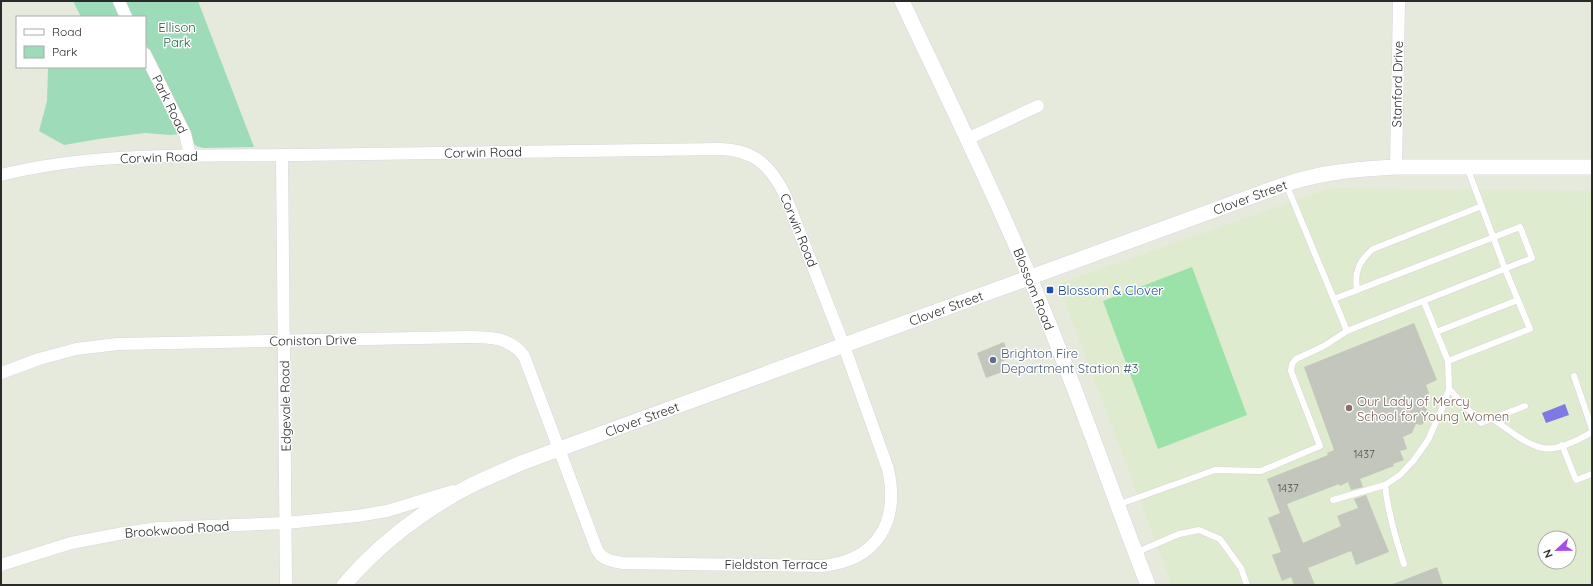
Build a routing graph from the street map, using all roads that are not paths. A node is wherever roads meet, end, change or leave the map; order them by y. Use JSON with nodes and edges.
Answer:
{"nodes":[{"id":1,"x":118,"y":1,"type":"edge"},
{"id":2,"x":902,"y":1,"type":"edge"},
{"id":3,"x":1399,"y":1,"type":"edge"},
{"id":4,"x":126,"y":16,"type":"edge"},
{"id":5,"x":146,"y":56,"type":"edge"},
{"id":6,"x":1038,"y":106,"type":"dead end"},
{"id":7,"x":967,"y":139,"type":"junction"},
{"id":8,"x":190,"y":155,"type":"junction"},
{"id":9,"x":282,"y":155,"type":"junction"},
{"id":10,"x":1396,"y":167,"type":"junction"},
{"id":11,"x":1467,"y":167,"type":"junction"},
{"id":12,"x":1592,"y":167,"type":"edge"},
{"id":13,"x":1,"y":175,"type":"edge"},
{"id":14,"x":1286,"y":184,"type":"junction"},
{"id":15,"x":1482,"y":206,"type":"junction"},
{"id":16,"x":1493,"y":237,"type":"junction"},
{"id":17,"x":1505,"y":269,"type":"junction"},
{"id":18,"x":1030,"y":277,"type":"junction"},
{"id":19,"x":1357,"y":289,"type":"junction"},
{"id":20,"x":1334,"y":299,"type":"junction"},
{"id":21,"x":1518,"y":300,"type":"junction"},
{"id":22,"x":1424,"y":302,"type":"junction"},
{"id":23,"x":1347,"y":331,"type":"junction"},
{"id":24,"x":1436,"y":332,"type":"junction"},
{"id":25,"x":284,"y":340,"type":"junction"},
{"id":26,"x":844,"y":346,"type":"junction"},
{"id":27,"x":1448,"y":361,"type":"junction"},
{"id":28,"x":1,"y":373,"type":"edge"},
{"id":29,"x":1574,"y":376,"type":"dead end"},
{"id":30,"x":1449,"y":389,"type":"junction"},
{"id":31,"x":1525,"y":406,"type":"dead end"},
{"id":32,"x":1492,"y":418,"type":"junction"},
{"id":33,"x":1592,"y":429,"type":"edge"},
{"id":34,"x":1592,"y":432,"type":"edge"},
{"id":35,"x":1562,"y":445,"type":"junction"},
{"id":36,"x":559,"y":449,"type":"junction"},
{"id":37,"x":1592,"y":474,"type":"edge"},
{"id":38,"x":1385,"y":485,"type":"junction"},
{"id":39,"x":469,"y":486,"type":"junction"},
{"id":40,"x":1333,"y":500,"type":"dead end"},
{"id":41,"x":1117,"y":505,"type":"junction"},
{"id":42,"x":286,"y":523,"type":"junction"},
{"id":43,"x":1135,"y":553,"type":"junction"},
{"id":44,"x":1404,"y":564,"type":"dead end"},
{"id":45,"x":1,"y":565,"type":"edge"},
{"id":46,"x":286,"y":585,"type":"edge"},
{"id":47,"x":344,"y":585,"type":"edge"},
{"id":48,"x":1148,"y":585,"type":"edge"},
{"id":49,"x":1247,"y":585,"type":"edge"}],
"edges":[{"from":1,"to":4,"type":"street"},
{"from":2,"to":7,"type":"street","name":"Blossom Road"},
{"from":3,"to":10,"type":"street","name":"Stanford Drive"},
{"from":5,"to":8,"type":"street","name":"Park Road"},
{"from":6,"to":7,"type":"street"},
{"from":7,"to":18,"type":"street","name":"Blossom Road"},
{"from":8,"to":9,"type":"street","name":"Corwin Road"},
{"from":8,"to":13,"type":"street","name":"Corwin Road"},
{"from":9,"to":25,"type":"street","name":"Edgevale Road"},
{"from":9,"to":26,"type":"street","name":"Corwin Road"},
{"from":10,"to":11,"type":"street","name":"Clover Street"},
{"from":10,"to":14,"type":"street","name":"Clover Street"},
{"from":11,"to":12,"type":"street","name":"Clover Street"},
{"from":11,"to":15,"type":"lane"},
{"from":14,"to":18,"type":"street","name":"Clover Street"},
{"from":14,"to":20,"type":"lane"},
{"from":15,"to":16,"type":"lane"},
{"from":15,"to":19,"type":"lane"},
{"from":16,"to":17,"type":"lane"},
{"from":16,"to":17,"type":"lane"},
{"from":16,"to":19,"type":"lane"},
{"from":17,"to":21,"type":"lane"},
{"from":17,"to":22,"type":"lane"},
{"from":18,"to":26,"type":"street","name":"Clover Street"},
{"from":18,"to":41,"type":"street","name":"Blossom Road"},
{"from":19,"to":20,"type":"lane"},
{"from":20,"to":23,"type":"lane"},
{"from":21,"to":24,"type":"lane"},
{"from":21,"to":27,"type":"lane"},
{"from":22,"to":23,"type":"lane"},
{"from":22,"to":24,"type":"lane"},
{"from":23,"to":41,"type":"lane"},
{"from":24,"to":27,"type":"lane"},
{"from":25,"to":28,"type":"street","name":"Coniston Drive"},
{"from":25,"to":36,"type":"street","name":"Coniston Drive"},
{"from":25,"to":42,"type":"street","name":"Edgevale Road"},
{"from":26,"to":36,"type":"street","name":"Clover Street"},
{"from":26,"to":36,"type":"street","name":"Fieldston Terrace"},
{"from":27,"to":30,"type":"lane"},
{"from":29,"to":33,"type":"lane"},
{"from":30,"to":32,"type":"lane"},
{"from":30,"to":38,"type":"lane"},
{"from":31,"to":32,"type":"lane"},
{"from":32,"to":35,"type":"lane"},
{"from":34,"to":35,"type":"lane"},
{"from":35,"to":37,"type":"lane"},
{"from":36,"to":39,"type":"street","name":"Clover Street"},
{"from":38,"to":40,"type":"lane"},
{"from":38,"to":44,"type":"lane"},
{"from":39,"to":42,"type":"street","name":"Brookwood Road"},
{"from":39,"to":47,"type":"street","name":"Clover Street"},
{"from":41,"to":43,"type":"street","name":"Blossom Road"},
{"from":42,"to":45,"type":"street","name":"Brookwood Road"},
{"from":42,"to":46,"type":"street","name":"Edgevale Road"},
{"from":43,"to":48,"type":"street","name":"Blossom Road"},
{"from":43,"to":49,"type":"lane"}]}
